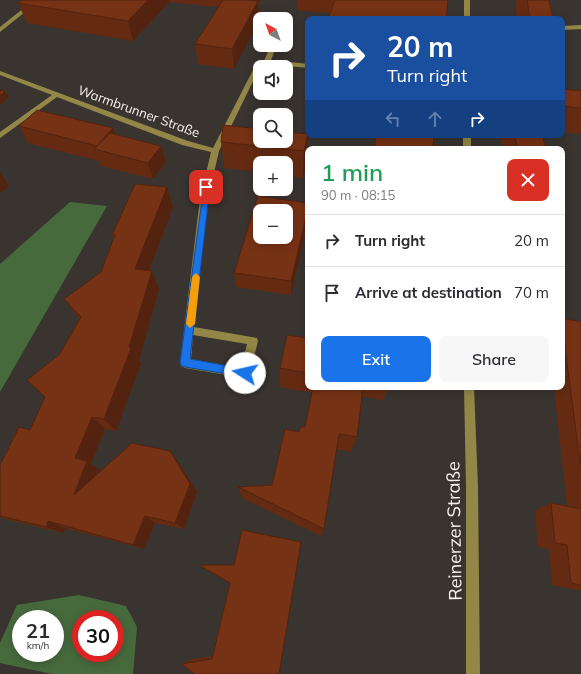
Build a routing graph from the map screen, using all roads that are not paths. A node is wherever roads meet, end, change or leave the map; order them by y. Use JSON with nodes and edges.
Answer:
{"nodes":[{"id":1,"x":37,"y":0,"type":"edge"},
{"id":2,"x":467,"y":0,"type":"edge"},
{"id":3,"x":467,"y":16,"type":"edge"},
{"id":4,"x":581,"y":27,"type":"edge"},
{"id":5,"x":565,"y":28,"type":"edge"},
{"id":6,"x":0,"y":30,"type":"edge"},
{"id":7,"x":293,"y":65,"type":"edge"},
{"id":8,"x":305,"y":66,"type":"edge"},
{"id":9,"x":0,"y":73,"type":"edge"},
{"id":10,"x":253,"y":76,"type":"edge"},
{"id":11,"x":56,"y":95,"type":"junction"},
{"id":12,"x":0,"y":136,"type":"edge"},
{"id":13,"x":215,"y":151,"type":"junction"},
{"id":14,"x":190,"y":330,"type":"junction"},
{"id":15,"x":469,"y":390,"type":"edge"},
{"id":16,"x":473,"y":674,"type":"edge"}],
"edges":[{"from":1,"to":6,"type":"street"},
{"from":2,"to":3,"type":"street"},
{"from":4,"to":5,"type":"street"},
{"from":7,"to":8,"type":"street"},
{"from":9,"to":11,"type":"street","name":"Warmbrunner Straße"},
{"from":10,"to":13,"type":"street","name":"Warmbrunner Straße"},
{"from":11,"to":12,"type":"street"},
{"from":11,"to":13,"type":"street","name":"Warmbrunner Straße"},
{"from":13,"to":14,"type":"street","name":"Warmbrunner Straße"},
{"from":14,"to":14,"type":"street","name":"Warmbrunner Straße"},
{"from":15,"to":16,"type":"street","name":"Reinerzer Straße"}]}
